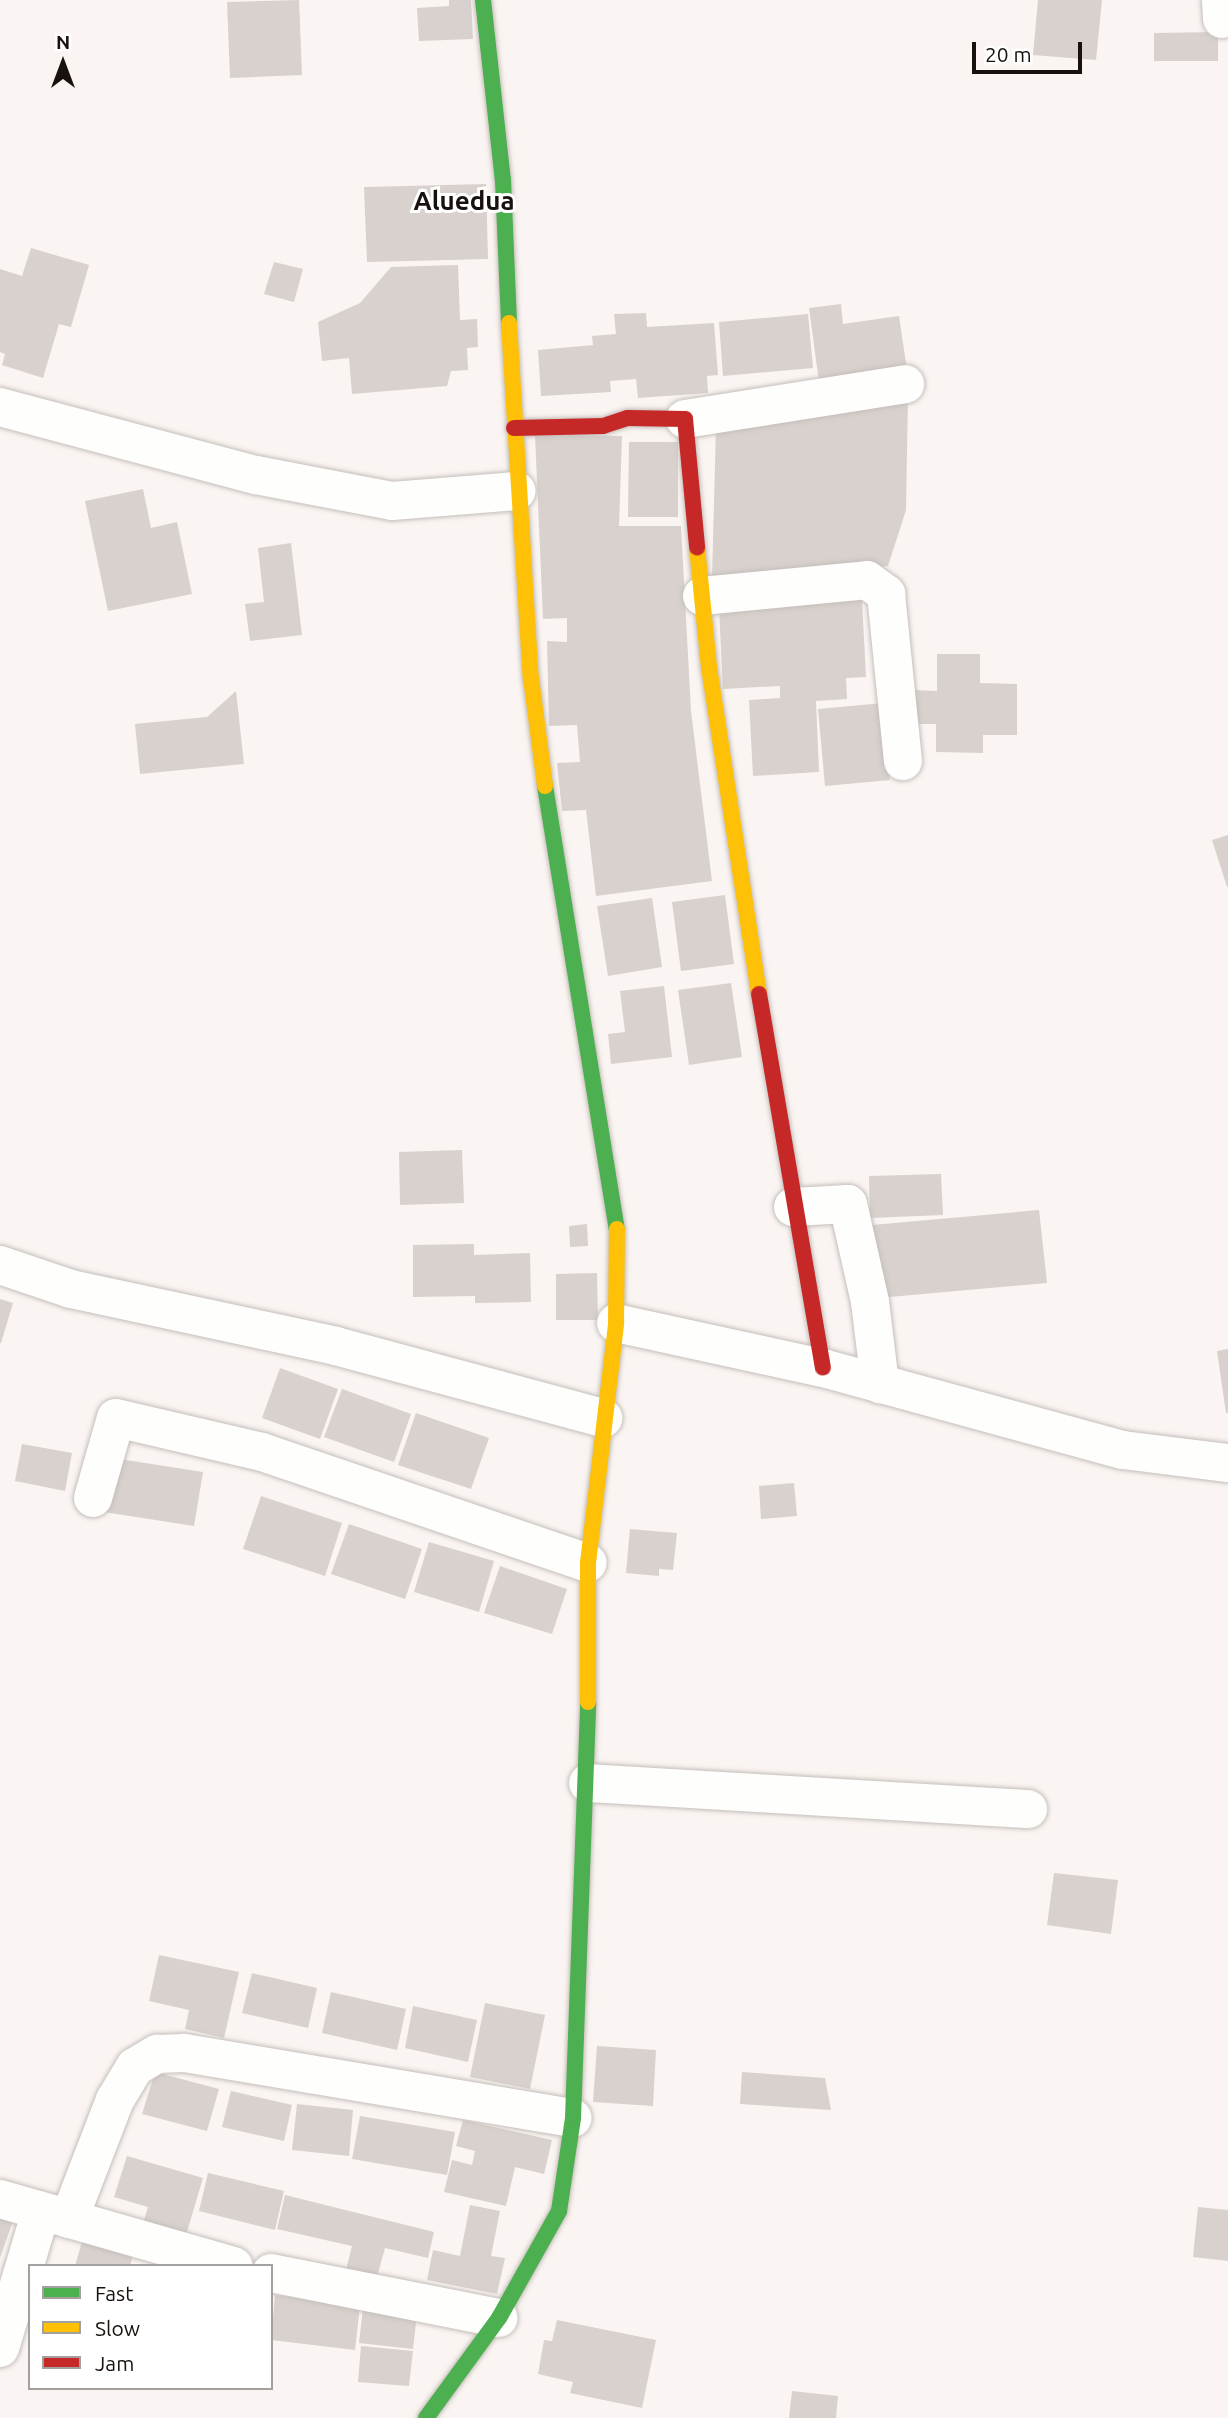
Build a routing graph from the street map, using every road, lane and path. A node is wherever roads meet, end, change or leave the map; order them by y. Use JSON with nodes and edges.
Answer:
{"nodes":[{"id":1,"x":483,"y":0,"type":"edge"},
{"id":2,"x":905,"y":384,"type":"dead end"},
{"id":3,"x":0,"y":407,"type":"edge"},
{"id":4,"x":685,"y":419,"type":"junction"},
{"id":5,"x":514,"y":428,"type":"junction"},
{"id":6,"x":517,"y":491,"type":"junction"},
{"id":7,"x":702,"y":596,"type":"junction"},
{"id":8,"x":903,"y":761,"type":"dead end"},
{"id":9,"x":793,"y":1207,"type":"junction"},
{"id":10,"x":0,"y":1265,"type":"edge"},
{"id":11,"x":615,"y":1323,"type":"junction"},
{"id":12,"x":823,"y":1368,"type":"junction"},
{"id":13,"x":880,"y":1384,"type":"junction"},
{"id":14,"x":603,"y":1418,"type":"junction"},
{"id":15,"x":1228,"y":1463,"type":"edge"},
{"id":16,"x":93,"y":1498,"type":"dead end"},
{"id":17,"x":588,"y":1563,"type":"junction"},
{"id":18,"x":587,"y":1783,"type":"junction"},
{"id":19,"x":1028,"y":1809,"type":"dead end"},
{"id":20,"x":573,"y":2118,"type":"junction"},
{"id":21,"x":0,"y":2199,"type":"edge"},
{"id":22,"x":55,"y":2215,"type":"junction"},
{"id":23,"x":35,"y":2264,"type":"edge"},
{"id":24,"x":227,"y":2264,"type":"edge"},
{"id":25,"x":273,"y":2273,"type":"edge"},
{"id":26,"x":28,"y":2280,"type":"edge"},
{"id":27,"x":499,"y":2318,"type":"junction"},
{"id":28,"x":0,"y":2348,"type":"edge"},
{"id":29,"x":426,"y":2418,"type":"edge"}],
"edges":[{"from":1,"to":5,"type":"street"},
{"from":2,"to":4,"type":"street"},
{"from":3,"to":6,"type":"street"},
{"from":4,"to":5,"type":"street"},
{"from":4,"to":7,"type":"street"},
{"from":5,"to":6,"type":"street"},
{"from":6,"to":11,"type":"street"},
{"from":7,"to":8,"type":"street"},
{"from":7,"to":9,"type":"street"},
{"from":9,"to":12,"type":"street"},
{"from":9,"to":13,"type":"street"},
{"from":10,"to":14,"type":"street"},
{"from":11,"to":12,"type":"street"},
{"from":11,"to":14,"type":"street"},
{"from":12,"to":13,"type":"street"},
{"from":13,"to":15,"type":"street"},
{"from":14,"to":17,"type":"street"},
{"from":16,"to":17,"type":"street"},
{"from":17,"to":18,"type":"street"},
{"from":18,"to":19,"type":"street"},
{"from":18,"to":20,"type":"street"},
{"from":20,"to":22,"type":"street"},
{"from":20,"to":27,"type":"street"},
{"from":21,"to":22,"type":"street"},
{"from":22,"to":23,"type":"street"},
{"from":22,"to":24,"type":"street"},
{"from":25,"to":27,"type":"street"},
{"from":26,"to":28,"type":"street"},
{"from":27,"to":29,"type":"street"}]}
